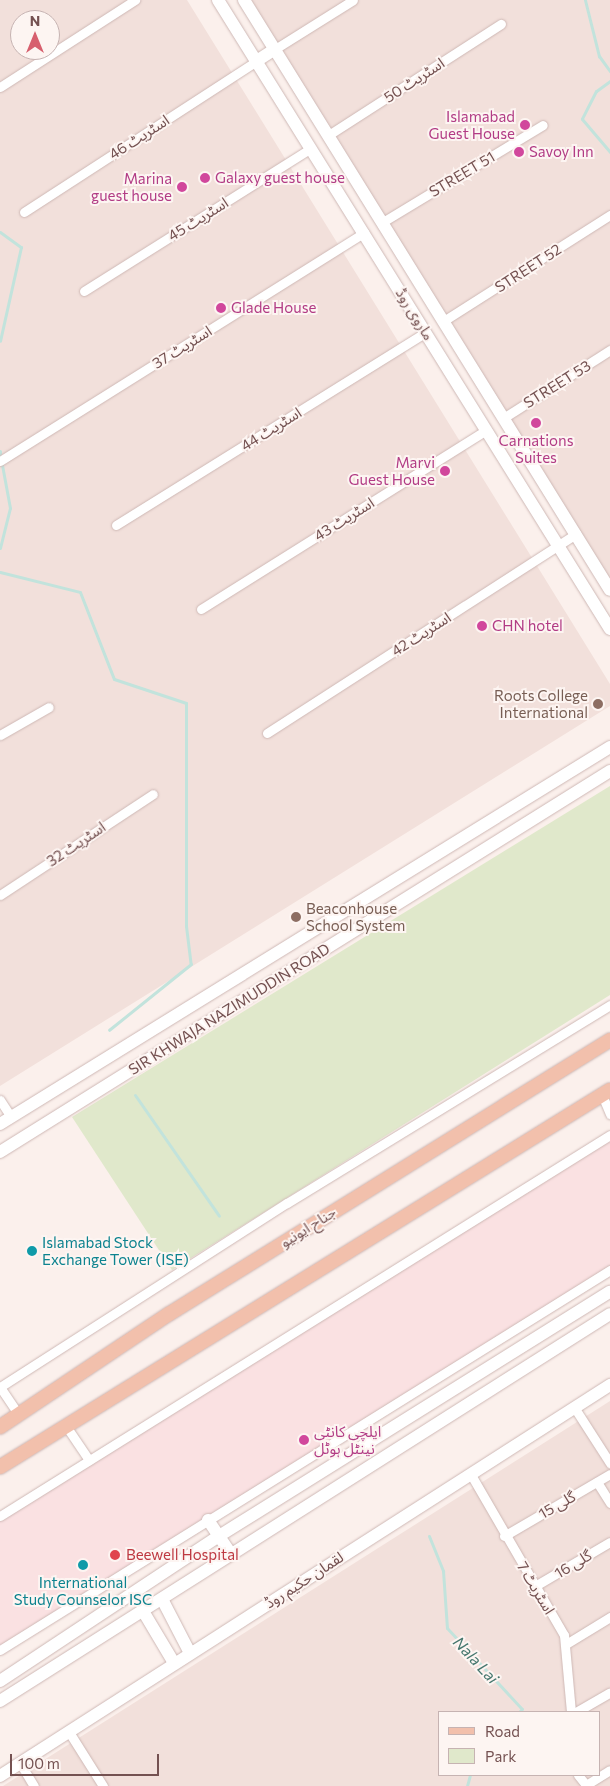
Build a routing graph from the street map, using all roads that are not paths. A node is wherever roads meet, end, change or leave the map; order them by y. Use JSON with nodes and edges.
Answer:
{"nodes":[{"id":1,"x":135,"y":0,"type":"edge"},
{"id":2,"x":218,"y":0,"type":"edge"},
{"id":3,"x":244,"y":0,"type":"edge"},
{"id":4,"x":353,"y":0,"type":"edge"},
{"id":5,"x":501,"y":24,"type":"dead end"},
{"id":6,"x":275,"y":49,"type":"junction"},
{"id":7,"x":255,"y":62,"type":"junction"},
{"id":8,"x":0,"y":87,"type":"edge"},
{"id":9,"x":543,"y":125,"type":"dead end"},
{"id":10,"x":327,"y":136,"type":"junction"},
{"id":11,"x":311,"y":148,"type":"junction"},
{"id":12,"x":24,"y":212,"type":"dead end"},
{"id":13,"x":610,"y":215,"type":"edge"},
{"id":14,"x":381,"y":223,"type":"junction"},
{"id":15,"x":364,"y":233,"type":"junction"},
{"id":16,"x":84,"y":291,"type":"dead end"},
{"id":17,"x":445,"y":320,"type":"junction"},
{"id":18,"x":426,"y":332,"type":"junction"},
{"id":19,"x":610,"y":350,"type":"edge"},
{"id":20,"x":505,"y":417,"type":"junction"},
{"id":21,"x":486,"y":430,"type":"junction"},
{"id":22,"x":0,"y":461,"type":"edge"},
{"id":23,"x":116,"y":525,"type":"dead end"},
{"id":24,"x":576,"y":534,"type":"junction"},
{"id":25,"x":558,"y":546,"type":"junction"},
{"id":26,"x":610,"y":590,"type":"edge"},
{"id":27,"x":202,"y":609,"type":"dead end"},
{"id":28,"x":610,"y":629,"type":"edge"},
{"id":29,"x":49,"y":707,"type":"dead end"},
{"id":30,"x":267,"y":733,"type":"dead end"},
{"id":31,"x":0,"y":735,"type":"edge"},
{"id":32,"x":610,"y":747,"type":"edge"},
{"id":33,"x":610,"y":771,"type":"edge"},
{"id":34,"x":153,"y":794,"type":"dead end"},
{"id":35,"x":0,"y":895,"type":"edge"},
{"id":36,"x":610,"y":1005,"type":"edge"},
{"id":37,"x":610,"y":1040,"type":"edge"},
{"id":38,"x":606,"y":1092,"type":"edge"},
{"id":39,"x":0,"y":1100,"type":"edge"},
{"id":40,"x":610,"y":1114,"type":"edge"},
{"id":41,"x":6,"y":1120,"type":"edge"},
{"id":42,"x":610,"y":1135,"type":"edge"},
{"id":43,"x":0,"y":1152,"type":"edge"},
{"id":44,"x":610,"y":1270,"type":"edge"},
{"id":45,"x":610,"y":1292,"type":"edge"},
{"id":46,"x":610,"y":1314,"type":"edge"},
{"id":47,"x":610,"y":1385,"type":"edge"},
{"id":48,"x":0,"y":1387,"type":"edge"},
{"id":49,"x":574,"y":1407,"type":"junction"},
{"id":50,"x":7,"y":1422,"type":"edge"},
{"id":51,"x":66,"y":1426,"type":"junction"},
{"id":52,"x":24,"y":1452,"type":"junction"},
{"id":53,"x":89,"y":1460,"type":"junction"},
{"id":54,"x":610,"y":1463,"type":"edge"},
{"id":55,"x":0,"y":1467,"type":"edge"},
{"id":56,"x":470,"y":1473,"type":"junction"},
{"id":57,"x":610,"y":1474,"type":"edge"},
{"id":58,"x":0,"y":1476,"type":"edge"},
{"id":59,"x":597,"y":1482,"type":"junction"},
{"id":60,"x":610,"y":1503,"type":"edge"},
{"id":61,"x":0,"y":1516,"type":"edge"},
{"id":62,"x":208,"y":1520,"type":"junction"},
{"id":63,"x":219,"y":1536,"type":"junction"},
{"id":64,"x":504,"y":1536,"type":"junction"},
{"id":65,"x":610,"y":1542,"type":"edge"},
{"id":66,"x":230,"y":1553,"type":"junction"},
{"id":67,"x":535,"y":1586,"type":"junction"},
{"id":68,"x":162,"y":1599,"type":"junction"},
{"id":69,"x":143,"y":1611,"type":"junction"},
{"id":70,"x":610,"y":1617,"type":"edge"},
{"id":71,"x":566,"y":1644,"type":"junction"},
{"id":72,"x":0,"y":1650,"type":"edge"},
{"id":73,"x":190,"y":1653,"type":"junction"},
{"id":74,"x":174,"y":1663,"type":"junction"},
{"id":75,"x":0,"y":1680,"type":"edge"},
{"id":76,"x":608,"y":1696,"type":"edge"},
{"id":77,"x":0,"y":1701,"type":"edge"},
{"id":78,"x":571,"y":1711,"type":"edge"},
{"id":79,"x":578,"y":1711,"type":"edge"},
{"id":80,"x":69,"y":1732,"type":"junction"},
{"id":81,"x":20,"y":1763,"type":"junction"},
{"id":82,"x":610,"y":1770,"type":"edge"},
{"id":83,"x":0,"y":1776,"type":"edge"},
{"id":84,"x":586,"y":1785,"type":"edge"},
{"id":85,"x":34,"y":1786,"type":"edge"},
{"id":86,"x":103,"y":1786,"type":"edge"}],
"edges":[{"from":1,"to":8,"type":"street"},
{"from":2,"to":7,"type":"main road","name":"ماروی روڈ"},
{"from":3,"to":6,"type":"main road","name":"ماروی روڈ"},
{"from":4,"to":6,"type":"street"},
{"from":5,"to":10,"type":"street","name":"اسٹریٹ 50"},
{"from":6,"to":7,"type":"main road"},
{"from":6,"to":10,"type":"main road","name":"ماروی روڈ"},
{"from":7,"to":11,"type":"main road","name":"ماروی روڈ"},
{"from":7,"to":12,"type":"street","name":"اسٹریٹ 46"},
{"from":9,"to":14,"type":"street","name":"STREET 51"},
{"from":10,"to":11,"type":"main road"},
{"from":10,"to":14,"type":"main road","name":"ماروی روڈ"},
{"from":11,"to":15,"type":"main road","name":"ماروی روڈ"},
{"from":11,"to":16,"type":"street","name":"اسٹریٹ 45"},
{"from":13,"to":17,"type":"street","name":"STREET 52"},
{"from":14,"to":15,"type":"main road"},
{"from":14,"to":17,"type":"main road","name":"ماروی روڈ"},
{"from":15,"to":18,"type":"main road","name":"ماروی روڈ"},
{"from":15,"to":22,"type":"street","name":"اسٹریٹ 37"},
{"from":17,"to":18,"type":"main road"},
{"from":17,"to":20,"type":"main road","name":"ماروی روڈ"},
{"from":18,"to":21,"type":"main road","name":"ماروی روڈ"},
{"from":18,"to":23,"type":"street","name":"اسٹریٹ 44"},
{"from":19,"to":20,"type":"street","name":"STREET 53"},
{"from":20,"to":21,"type":"main road"},
{"from":20,"to":24,"type":"main road","name":"ماروی روڈ"},
{"from":21,"to":25,"type":"main road","name":"ماروی روڈ"},
{"from":21,"to":27,"type":"street","name":"اسٹریٹ 43"},
{"from":24,"to":25,"type":"street","name":"اسٹریٹ 42"},
{"from":24,"to":26,"type":"main road","name":"ماروی روڈ"},
{"from":25,"to":28,"type":"main road","name":"ماروی روڈ"},
{"from":25,"to":30,"type":"street","name":"اسٹریٹ 42"},
{"from":29,"to":31,"type":"street"},
{"from":32,"to":41,"type":"main road","name":"SIR KHWAJA NAZIMUDDIN ROAD"},
{"from":33,"to":43,"type":"main road","name":"SIR KHWAJA NAZIMUDDIN ROAD"},
{"from":34,"to":35,"type":"street","name":"اسٹریٹ 32"},
{"from":36,"to":48,"type":"street"},
{"from":37,"to":50,"type":"main road","name":"جناح ایونیو"},
{"from":38,"to":40,"type":"street"},
{"from":38,"to":51,"type":"main road"},
{"from":39,"to":41,"type":"street"},
{"from":42,"to":53,"type":"street"},
{"from":44,"to":62,"type":"street"},
{"from":45,"to":63,"type":"main road"},
{"from":46,"to":66,"type":"main road"},
{"from":47,"to":49,"type":"main road","name":"لقمان حکیم روڈ"},
{"from":48,"to":50,"type":"street"},
{"from":49,"to":54,"type":"street"},
{"from":49,"to":56,"type":"main road","name":"لقمان حکیم روڈ"},
{"from":51,"to":52,"type":"main road"},
{"from":51,"to":53,"type":"street"},
{"from":52,"to":55,"type":"main road"},
{"from":52,"to":58,"type":"main road"},
{"from":53,"to":61,"type":"street"},
{"from":56,"to":64,"type":"street","name":"اسٹریٹ 7"},
{"from":56,"to":73,"type":"main road","name":"لقمان حکیم روڈ"},
{"from":57,"to":59,"type":"street","name":"گلی 15"},
{"from":59,"to":60,"type":"street"},
{"from":59,"to":64,"type":"street","name":"گلی 15"},
{"from":62,"to":63,"type":"main road"},
{"from":62,"to":72,"type":"street"},
{"from":63,"to":66,"type":"main road"},
{"from":63,"to":75,"type":"main road"},
{"from":64,"to":67,"type":"street","name":"اسٹریٹ 7"},
{"from":65,"to":67,"type":"street","name":"گلی 16"},
{"from":66,"to":68,"type":"main road"},
{"from":67,"to":71,"type":"street","name":"اسٹریٹ 7"},
{"from":68,"to":69,"type":"main road"},
{"from":68,"to":73,"type":"main road"},
{"from":69,"to":74,"type":"main road"},
{"from":69,"to":77,"type":"main road"},
{"from":70,"to":71,"type":"street"},
{"from":71,"to":78,"type":"street","name":"اسٹریٹ 7"},
{"from":73,"to":74,"type":"main road","name":"لقمان حکیم روڈ"},
{"from":74,"to":80,"type":"main road","name":"لقمان حکیم روڈ"},
{"from":76,"to":79,"type":"street"},
{"from":80,"to":81,"type":"main road","name":"لقمان حکیم روڈ"},
{"from":80,"to":86,"type":"street"},
{"from":81,"to":83,"type":"main road","name":"لقمان حکیم روڈ"},
{"from":81,"to":85,"type":"street"},
{"from":82,"to":84,"type":"street"}]}
